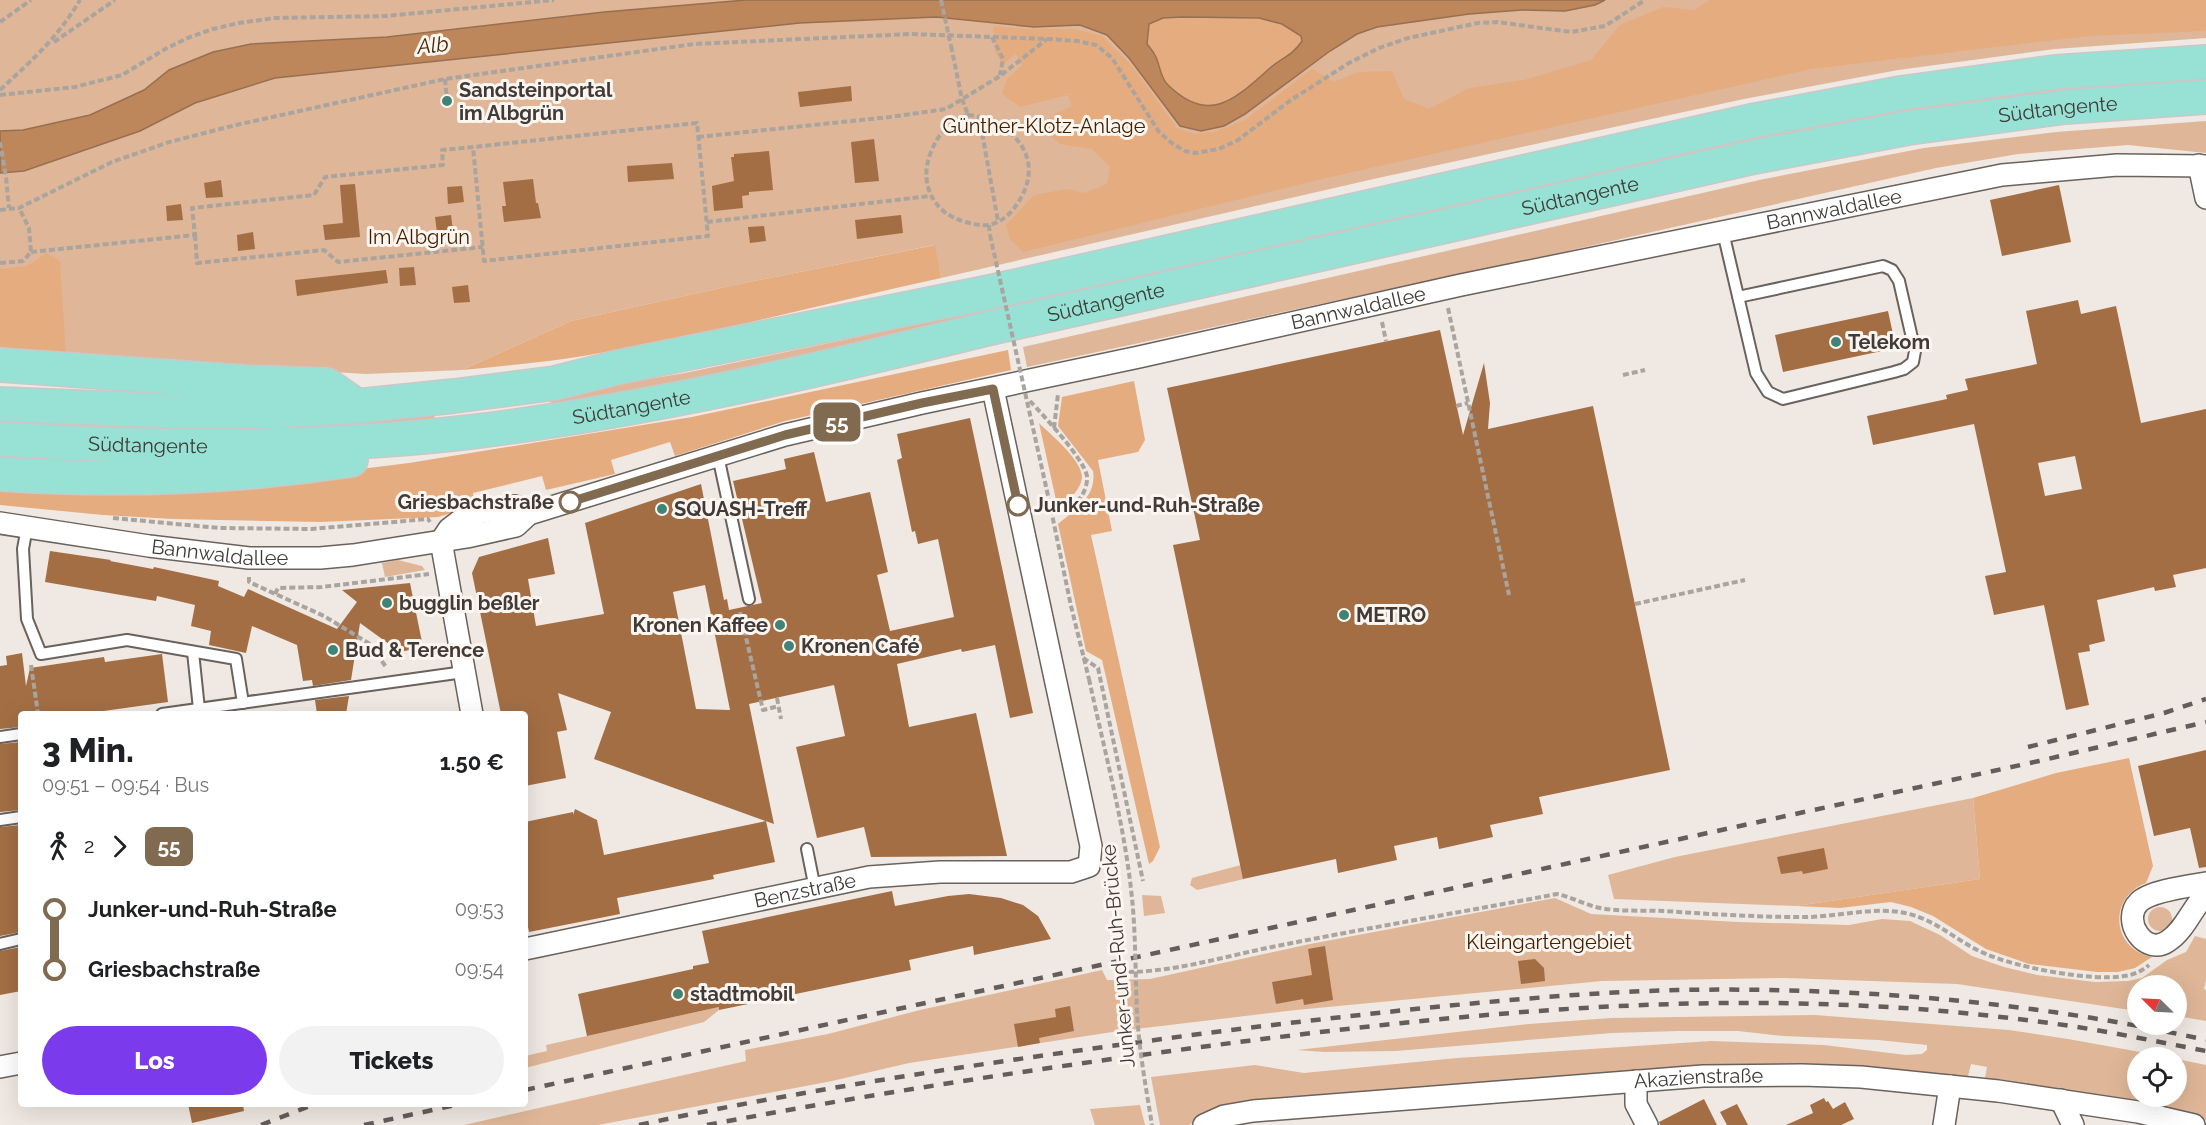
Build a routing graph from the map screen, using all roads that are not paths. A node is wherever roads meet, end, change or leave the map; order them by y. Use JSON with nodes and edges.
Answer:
{"nodes":[{"id":1,"x":2206,"y":62,"type":"edge"},
{"id":2,"x":2206,"y":97,"type":"edge"},
{"id":3,"x":2202,"y":166,"type":"edge"},
{"id":4,"x":2206,"y":198,"type":"edge"},
{"id":5,"x":1723,"y":232,"type":"junction"},
{"id":6,"x":1738,"y":297,"type":"junction"},
{"id":7,"x":0,"y":366,"type":"edge"},
{"id":8,"x":1003,"y":387,"type":"junction"},
{"id":9,"x":0,"y":404,"type":"edge"},
{"id":10,"x":357,"y":406,"type":"junction"},
{"id":11,"x":419,"y":436,"type":"junction"},
{"id":12,"x":0,"y":439,"type":"edge"},
{"id":13,"x":718,"y":456,"type":"junction"},
{"id":14,"x":0,"y":474,"type":"edge"},
{"id":15,"x":0,"y":523,"type":"edge"},
{"id":16,"x":27,"y":527,"type":"junction"},
{"id":17,"x":441,"y":541,"type":"junction"},
{"id":18,"x":749,"y":599,"type":"road end"},
{"id":19,"x":193,"y":652,"type":"junction"},
{"id":20,"x":464,"y":672,"type":"junction"},
{"id":21,"x":243,"y":703,"type":"junction"},
{"id":22,"x":199,"y":709,"type":"junction"},
{"id":23,"x":184,"y":711,"type":"edge"},
{"id":24,"x":471,"y":711,"type":"edge"},
{"id":25,"x":18,"y":734,"type":"edge"},
{"id":26,"x":0,"y":737,"type":"edge"},
{"id":27,"x":18,"y":817,"type":"edge"},
{"id":28,"x":0,"y":820,"type":"edge"},
{"id":29,"x":807,"y":849,"type":"dead end"},
{"id":30,"x":2206,"y":883,"type":"edge"},
{"id":31,"x":815,"y":888,"type":"junction"},
{"id":32,"x":2206,"y":894,"type":"edge"},
{"id":33,"x":18,"y":940,"type":"edge"},
{"id":34,"x":0,"y":944,"type":"edge"},
{"id":35,"x":528,"y":948,"type":"edge"},
{"id":36,"x":18,"y":1064,"type":"edge"},
{"id":37,"x":0,"y":1068,"type":"edge"},
{"id":38,"x":1636,"y":1081,"type":"junction"},
{"id":39,"x":1950,"y":1086,"type":"junction"},
{"id":40,"x":2061,"y":1100,"type":"junction"},
{"id":41,"x":1325,"y":1115,"type":"edge"},
{"id":42,"x":1204,"y":1125,"type":"edge"},
{"id":43,"x":1647,"y":1125,"type":"edge"},
{"id":44,"x":1944,"y":1125,"type":"edge"},
{"id":45,"x":2073,"y":1125,"type":"edge"},
{"id":46,"x":2194,"y":1125,"type":"edge"}],
"edges":[{"from":1,"to":10,"type":"highway","name":"Südtangente"},
{"from":2,"to":11,"type":"highway","name":"Südtangente"},
{"from":3,"to":4,"type":"street","name":"Bannwaldallee"},
{"from":3,"to":5,"type":"street","name":"Bannwaldallee"},
{"from":5,"to":6,"type":"lane"},
{"from":5,"to":8,"type":"street","name":"Bannwaldallee"},
{"from":6,"to":6,"type":"lane"},
{"from":7,"to":10,"type":"highway"},
{"from":8,"to":13,"type":"street","name":"Bannwaldallee"},
{"from":8,"to":31,"type":"street","name":"Benzstraße"},
{"from":9,"to":10,"type":"highway","name":"Südtangente"},
{"from":11,"to":12,"type":"highway","name":"Südtangente"},
{"from":11,"to":14,"type":"highway"},
{"from":13,"to":17,"type":"street","name":"Bannwaldallee"},
{"from":13,"to":18,"type":"lane"},
{"from":15,"to":16,"type":"street","name":"Bannwaldallee"},
{"from":16,"to":17,"type":"street","name":"Bannwaldallee"},
{"from":16,"to":19,"type":"lane"},
{"from":17,"to":20,"type":"street"},
{"from":19,"to":21,"type":"lane"},
{"from":19,"to":22,"type":"lane"},
{"from":20,"to":21,"type":"lane"},
{"from":20,"to":24,"type":"street"},
{"from":21,"to":22,"type":"lane"},
{"from":22,"to":23,"type":"lane"},
{"from":25,"to":26,"type":"lane"},
{"from":27,"to":28,"type":"lane"},
{"from":29,"to":31,"type":"lane"},
{"from":30,"to":32,"type":"street"},
{"from":31,"to":35,"type":"street","name":"Benzstraße"},
{"from":33,"to":34,"type":"lane"},
{"from":36,"to":37,"type":"street"},
{"from":38,"to":39,"type":"street","name":"Akazienstraße"},
{"from":38,"to":41,"type":"street","name":"Akazienstraße"},
{"from":38,"to":43,"type":"street"},
{"from":39,"to":40,"type":"street","name":"Akazienstraße"},
{"from":39,"to":44,"type":"street"},
{"from":40,"to":45,"type":"street"},
{"from":40,"to":46,"type":"street","name":"Akazienstraße"},
{"from":41,"to":42,"type":"street","name":"Akazienstraße"}]}
